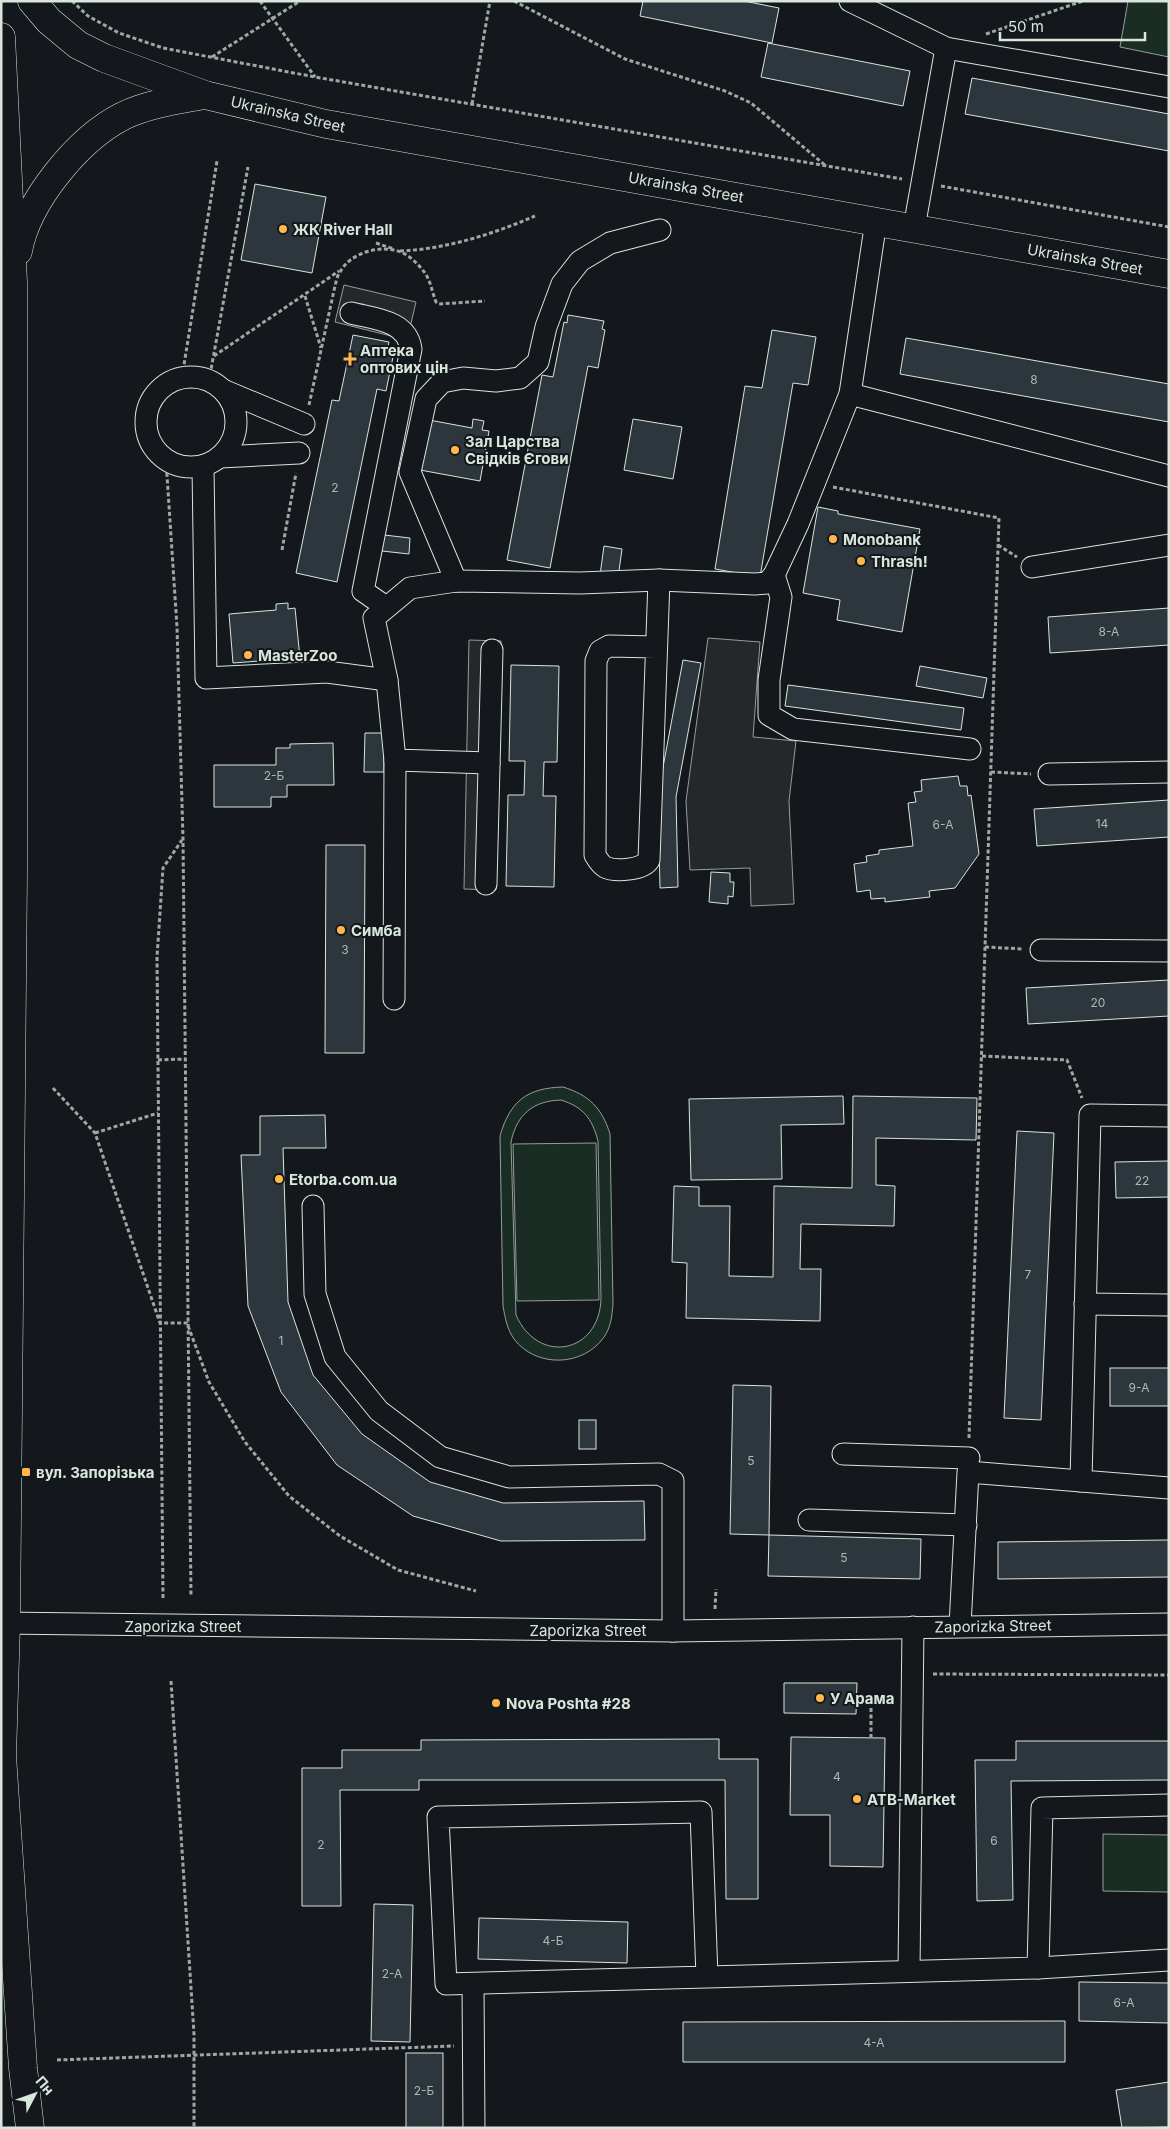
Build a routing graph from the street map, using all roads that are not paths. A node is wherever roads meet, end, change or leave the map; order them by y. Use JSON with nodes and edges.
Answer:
{"nodes":[{"id":1,"x":32,"y":1,"type":"edge"},
{"id":2,"x":850,"y":1,"type":"edge"},
{"id":3,"x":1,"y":36,"type":"edge"},
{"id":4,"x":946,"y":48,"type":"junction"},
{"id":5,"x":1169,"y":87,"type":"edge"},
{"id":6,"x":205,"y":95,"type":"junction"},
{"id":7,"x":876,"y":221,"type":"junction"},
{"id":8,"x":914,"y":228,"type":"junction"},
{"id":9,"x":660,"y":230,"type":"dead end"},
{"id":10,"x":1169,"y":274,"type":"edge"},
{"id":11,"x":13,"y":282,"type":"junction"},
{"id":12,"x":351,"y":313,"type":"dead end"},
{"id":13,"x":216,"y":385,"type":"junction"},
{"id":14,"x":7,"y":388,"type":"edge"},
{"id":15,"x":850,"y":394,"type":"junction"},
{"id":16,"x":304,"y":424,"type":"road end"},
{"id":17,"x":299,"y":452,"type":"road end"},
{"id":18,"x":212,"y":461,"type":"junction"},
{"id":19,"x":1169,"y":476,"type":"edge"},
{"id":20,"x":1169,"y":546,"type":"edge"},
{"id":21,"x":1032,"y":568,"type":"dead end"},
{"id":22,"x":774,"y":574,"type":"junction"},
{"id":23,"x":659,"y":580,"type":"junction"},
{"id":24,"x":456,"y":581,"type":"junction"},
{"id":25,"x":386,"y":607,"type":"junction"},
{"id":26,"x":656,"y":647,"type":"junction"},
{"id":27,"x":492,"y":650,"type":"dead end"},
{"id":28,"x":387,"y":680,"type":"junction"},
{"id":29,"x":970,"y":749,"type":"dead end"},
{"id":30,"x":396,"y":760,"type":"junction"},
{"id":31,"x":489,"y":763,"type":"junction"},
{"id":32,"x":1169,"y":772,"type":"edge"},
{"id":33,"x":1049,"y":774,"type":"road end"},
{"id":34,"x":486,"y":884,"type":"dead end"},
{"id":35,"x":1041,"y":950,"type":"road end"},
{"id":36,"x":1169,"y":951,"type":"edge"},
{"id":37,"x":394,"y":999,"type":"dead end"},
{"id":38,"x":1169,"y":1116,"type":"edge"},
{"id":39,"x":313,"y":1206,"type":"dead end"},
{"id":40,"x":1085,"y":1304,"type":"junction"},
{"id":41,"x":1169,"y":1305,"type":"edge"},
{"id":42,"x":843,"y":1454,"type":"dead end"},
{"id":43,"x":968,"y":1458,"type":"road end"},
{"id":44,"x":1081,"y":1481,"type":"junction"},
{"id":45,"x":1169,"y":1488,"type":"edge"},
{"id":46,"x":809,"y":1520,"type":"dead end"},
{"id":47,"x":966,"y":1525,"type":"junction"},
{"id":48,"x":4,"y":1624,"type":"edge"},
{"id":49,"x":1169,"y":1624,"type":"edge"},
{"id":50,"x":960,"y":1626,"type":"junction"},
{"id":51,"x":913,"y":1627,"type":"junction"},
{"id":52,"x":673,"y":1631,"type":"junction"},
{"id":53,"x":1169,"y":1805,"type":"edge"},
{"id":54,"x":1169,"y":1960,"type":"edge"},
{"id":55,"x":1038,"y":1968,"type":"junction"},
{"id":56,"x":909,"y":1971,"type":"junction"},
{"id":57,"x":707,"y":1977,"type":"junction"},
{"id":58,"x":474,"y":1984,"type":"junction"},
{"id":59,"x":30,"y":2128,"type":"edge"},
{"id":60,"x":474,"y":2128,"type":"edge"}],
"edges":[{"from":1,"to":6,"type":"main road","name":"Ukrainska Street"},
{"from":2,"to":4,"type":"street"},
{"from":3,"to":11,"type":"main road"},
{"from":4,"to":5,"type":"street"},
{"from":4,"to":8,"type":"street"},
{"from":6,"to":7,"type":"main road","name":"Ukrainska Street"},
{"from":6,"to":11,"type":"main road","name":"Ukrainska Street"},
{"from":7,"to":8,"type":"main road","name":"Ukrainska Street"},
{"from":7,"to":15,"type":"street"},
{"from":8,"to":10,"type":"main road","name":"Ukrainska Street"},
{"from":9,"to":24,"type":"street"},
{"from":11,"to":14,"type":"main road"},
{"from":12,"to":25,"type":"street"},
{"from":13,"to":16,"type":"street"},
{"from":13,"to":18,"type":"street"},
{"from":13,"to":18,"type":"street"},
{"from":14,"to":48,"type":"main road"},
{"from":15,"to":19,"type":"street"},
{"from":15,"to":22,"type":"street"},
{"from":17,"to":18,"type":"street"},
{"from":18,"to":28,"type":"street"},
{"from":20,"to":21,"type":"street"},
{"from":22,"to":23,"type":"street"},
{"from":22,"to":29,"type":"street"},
{"from":23,"to":24,"type":"street"},
{"from":23,"to":26,"type":"street"},
{"from":24,"to":25,"type":"street"},
{"from":25,"to":28,"type":"street"},
{"from":26,"to":26,"type":"street"},
{"from":27,"to":31,"type":"street"},
{"from":28,"to":30,"type":"street"},
{"from":30,"to":31,"type":"street"},
{"from":30,"to":37,"type":"street"},
{"from":31,"to":34,"type":"street"},
{"from":32,"to":33,"type":"street"},
{"from":35,"to":36,"type":"street"},
{"from":38,"to":40,"type":"street"},
{"from":39,"to":52,"type":"street"},
{"from":40,"to":41,"type":"street"},
{"from":40,"to":44,"type":"street"},
{"from":42,"to":43,"type":"street"},
{"from":44,"to":45,"type":"street"},
{"from":44,"to":47,"type":"street"},
{"from":46,"to":47,"type":"street"},
{"from":47,"to":50,"type":"street"},
{"from":48,"to":52,"type":"street","name":"Zaporizka Street"},
{"from":48,"to":59,"type":"main road"},
{"from":49,"to":50,"type":"street","name":"Zaporizka Street"},
{"from":50,"to":51,"type":"street","name":"Zaporizka Street"},
{"from":51,"to":52,"type":"street","name":"Zaporizka Street"},
{"from":51,"to":56,"type":"street"},
{"from":53,"to":55,"type":"street"},
{"from":54,"to":55,"type":"street"},
{"from":55,"to":56,"type":"street"},
{"from":56,"to":57,"type":"street"},
{"from":57,"to":58,"type":"street"},
{"from":57,"to":58,"type":"street"},
{"from":58,"to":60,"type":"street"}]}
